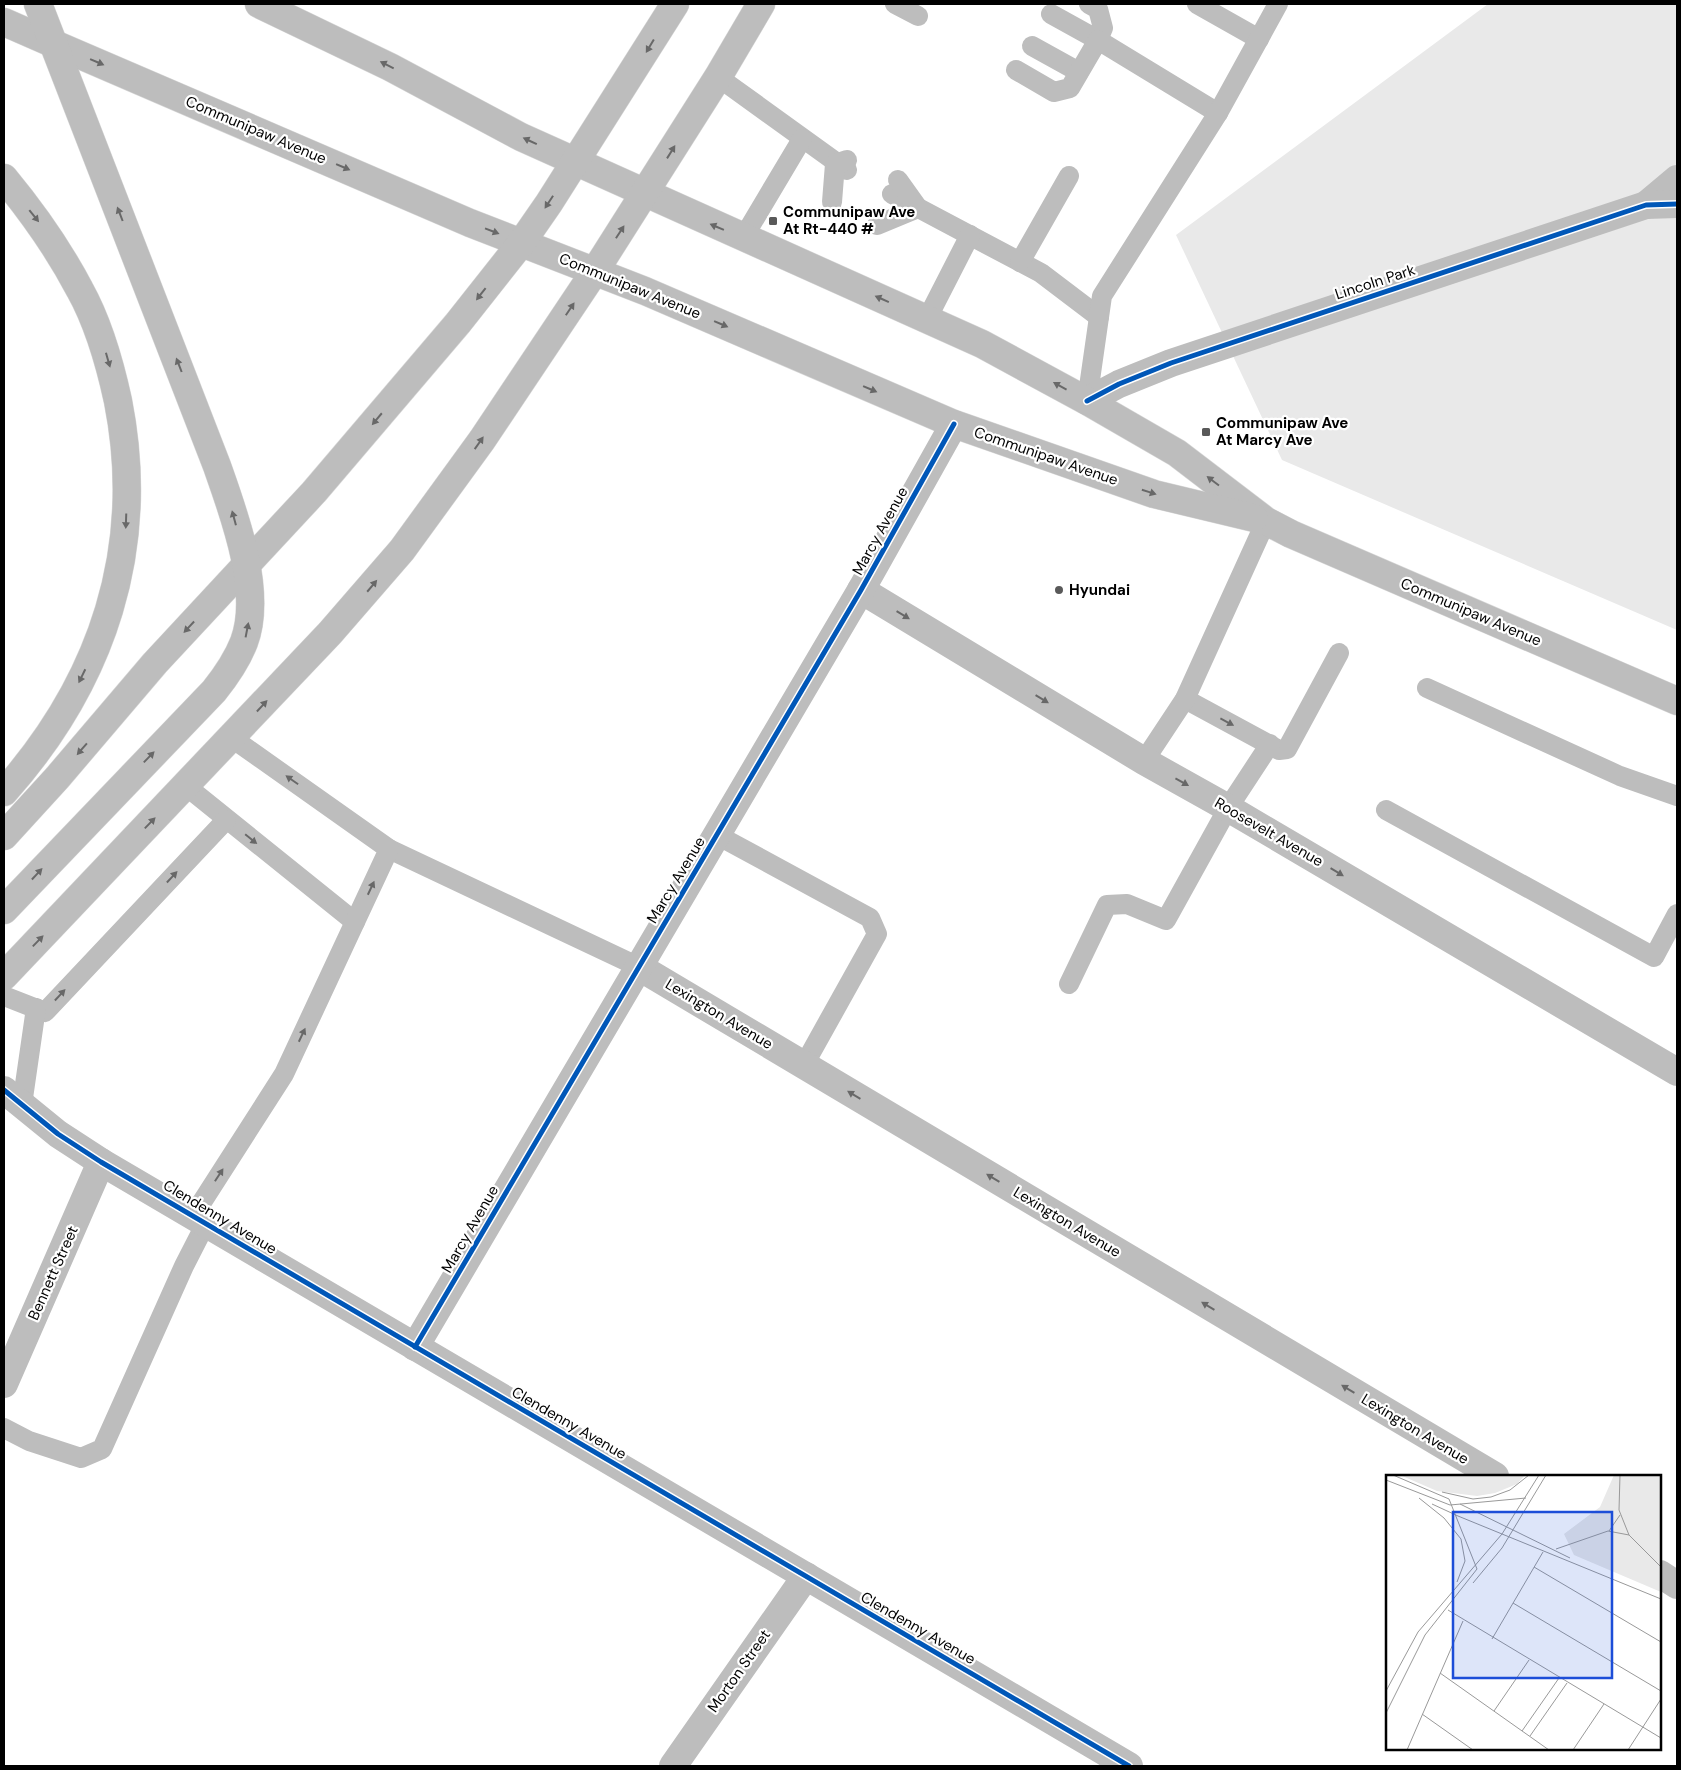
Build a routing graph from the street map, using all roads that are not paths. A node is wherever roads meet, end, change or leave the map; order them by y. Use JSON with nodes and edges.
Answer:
{"nodes":[{"id":1,"x":38,"y":4,"type":"edge"},
{"id":2,"x":259,"y":4,"type":"edge"},
{"id":3,"x":675,"y":4,"type":"edge"},
{"id":4,"x":761,"y":4,"type":"edge"},
{"id":5,"x":895,"y":4,"type":"edge"},
{"id":6,"x":1089,"y":4,"type":"edge"},
{"id":7,"x":1197,"y":4,"type":"edge"},
{"id":8,"x":1278,"y":4,"type":"edge"},
{"id":9,"x":1051,"y":14,"type":"dead end"},
{"id":10,"x":918,"y":16,"type":"dead end"},
{"id":11,"x":4,"y":22,"type":"edge"},
{"id":12,"x":1259,"y":39,"type":"junction"},
{"id":13,"x":1098,"y":40,"type":"junction"},
{"id":14,"x":52,"y":43,"type":"junction"},
{"id":15,"x":1032,"y":46,"type":"dead end"},
{"id":16,"x":1016,"y":70,"type":"dead end"},
{"id":17,"x":1079,"y":72,"type":"junction"},
{"id":18,"x":718,"y":77,"type":"junction"},
{"id":19,"x":1218,"y":113,"type":"junction"},
{"id":20,"x":802,"y":139,"type":"junction"},
{"id":21,"x":574,"y":162,"type":"junction"},
{"id":22,"x":1069,"y":176,"type":"dead end"},
{"id":23,"x":4,"y":178,"type":"edge"},
{"id":24,"x":1677,"y":179,"type":"edge"},
{"id":25,"x":895,"y":187,"type":"dead end"},
{"id":26,"x":645,"y":194,"type":"junction"},
{"id":27,"x":832,"y":202,"type":"dead end"},
{"id":28,"x":1677,"y":204,"type":"edge"},
{"id":29,"x":1646,"y":205,"type":"junction"},
{"id":30,"x":918,"y":208,"type":"junction"},
{"id":31,"x":877,"y":225,"type":"dead end"},
{"id":32,"x":970,"y":235,"type":"junction"},
{"id":33,"x":743,"y":238,"type":"junction"},
{"id":34,"x":522,"y":242,"type":"junction"},
{"id":35,"x":1020,"y":262,"type":"junction"},
{"id":36,"x":595,"y":271,"type":"junction"},
{"id":37,"x":1099,"y":317,"type":"junction"},
{"id":38,"x":927,"y":319,"type":"junction"},
{"id":39,"x":1087,"y":401,"type":"junction"},
{"id":40,"x":954,"y":424,"type":"junction"},
{"id":41,"x":1266,"y":521,"type":"junction"},
{"id":42,"x":246,"y":565,"type":"junction"},
{"id":43,"x":861,"y":590,"type":"junction"},
{"id":44,"x":1338,"y":653,"type":"dead end"},
{"id":45,"x":1427,"y":688,"type":"dead end"},
{"id":46,"x":1185,"y":699,"type":"junction"},
{"id":47,"x":1677,"y":701,"type":"edge"},
{"id":48,"x":232,"y":738,"type":"junction"},
{"id":49,"x":1270,"y":744,"type":"junction"},
{"id":50,"x":1144,"y":761,"type":"junction"},
{"id":51,"x":186,"y":786,"type":"junction"},
{"id":52,"x":4,"y":792,"type":"edge"},
{"id":53,"x":1677,"y":796,"type":"edge"},
{"id":54,"x":1228,"y":808,"type":"junction"},
{"id":55,"x":1386,"y":810,"type":"dead end"},
{"id":56,"x":226,"y":820,"type":"junction"},
{"id":57,"x":717,"y":835,"type":"junction"},
{"id":58,"x":4,"y":836,"type":"edge"},
{"id":59,"x":390,"y":849,"type":"junction"},
{"id":60,"x":4,"y":910,"type":"edge"},
{"id":61,"x":1677,"y":914,"type":"edge"},
{"id":62,"x":355,"y":922,"type":"junction"},
{"id":63,"x":639,"y":967,"type":"junction"},
{"id":64,"x":4,"y":976,"type":"edge"},
{"id":65,"x":1069,"y":984,"type":"dead end"},
{"id":66,"x":4,"y":996,"type":"edge"},
{"id":67,"x":36,"y":1008,"type":"junction"},
{"id":68,"x":804,"y":1065,"type":"junction"},
{"id":69,"x":1677,"y":1072,"type":"edge"},
{"id":70,"x":13,"y":1098,"type":"edge"},
{"id":71,"x":101,"y":1162,"type":"junction"},
{"id":72,"x":200,"y":1220,"type":"junction"},
{"id":73,"x":415,"y":1347,"type":"junction"},
{"id":74,"x":4,"y":1384,"type":"edge"},
{"id":75,"x":4,"y":1428,"type":"edge"},
{"id":76,"x":1493,"y":1475,"type":"edge"},
{"id":77,"x":1661,"y":1575,"type":"edge"},
{"id":78,"x":806,"y":1576,"type":"junction"},
{"id":79,"x":1677,"y":1585,"type":"edge"},
{"id":80,"x":1122,"y":1765,"type":"edge"},
{"id":81,"x":673,"y":1766,"type":"edge"}],
"edges":[{"from":1,"to":14,"type":"main road"},
{"from":21,"to":2,"type":"main road","name":"Communipaw Avenue","one_way":true},
{"from":3,"to":21,"type":"main road","one_way":true},
{"from":4,"to":18,"type":"main road"},
{"from":5,"to":10,"type":"lane"},
{"from":6,"to":13,"type":"lane"},
{"from":7,"to":12,"type":"lane"},
{"from":8,"to":12,"type":"lane"},
{"from":9,"to":13,"type":"lane"},
{"from":11,"to":14,"type":"main road","name":"Communipaw Avenue"},
{"from":12,"to":19,"type":"lane"},
{"from":13,"to":17,"type":"lane"},
{"from":13,"to":19,"type":"lane"},
{"from":14,"to":34,"type":"main road","name":"Communipaw Avenue","one_way":true},
{"from":42,"to":14,"type":"main road","one_way":true},
{"from":15,"to":17,"type":"lane"},
{"from":16,"to":17,"type":"lane"},
{"from":18,"to":20,"type":"lane"},
{"from":26,"to":18,"type":"main road","one_way":true},
{"from":19,"to":37,"type":"lane"},
{"from":20,"to":27,"type":"lane"},
{"from":20,"to":33,"type":"lane"},
{"from":21,"to":26,"type":"main road","name":"Communipaw Avenue"},
{"from":21,"to":34,"type":"main road","one_way":true},
{"from":22,"to":35,"type":"lane"},
{"from":23,"to":52,"type":"main road","one_way":true},
{"from":24,"to":29,"type":"main road","name":"Lincoln Park"},
{"from":25,"to":30,"type":"lane"},
{"from":33,"to":26,"type":"main road","name":"Communipaw Avenue","one_way":true},
{"from":36,"to":26,"type":"main road","one_way":true},
{"from":28,"to":29,"type":"main road","name":"Lincoln Park"},
{"from":29,"to":39,"type":"main road","name":"Lincoln Park"},
{"from":30,"to":31,"type":"lane"},
{"from":30,"to":32,"type":"lane"},
{"from":32,"to":35,"type":"lane"},
{"from":32,"to":38,"type":"lane"},
{"from":38,"to":33,"type":"main road","name":"Communipaw Avenue","one_way":true},
{"from":34,"to":36,"type":"main road","name":"Communipaw Avenue"},
{"from":34,"to":42,"type":"main road","one_way":true},
{"from":35,"to":37,"type":"lane"},
{"from":36,"to":40,"type":"main road","name":"Communipaw Avenue","one_way":true},
{"from":48,"to":36,"type":"main road","one_way":true},
{"from":37,"to":39,"type":"lane"},
{"from":39,"to":38,"type":"main road","name":"Communipaw Avenue","one_way":true},
{"from":41,"to":39,"type":"main road","name":"Communipaw Avenue","one_way":true},
{"from":40,"to":41,"type":"main road","name":"Communipaw Avenue","one_way":true},
{"from":40,"to":43,"type":"main road","name":"Marcy Avenue"},
{"from":41,"to":46,"type":"lane"},
{"from":41,"to":47,"type":"main road","name":"Communipaw Avenue"},
{"from":42,"to":58,"type":"main road","one_way":true},
{"from":60,"to":42,"type":"main road","one_way":true},
{"from":43,"to":50,"type":"main road","name":"Roosevelt Avenue","one_way":true},
{"from":43,"to":57,"type":"main road","name":"Marcy Avenue"},
{"from":44,"to":49,"type":"lane"},
{"from":45,"to":53,"type":"lane"},
{"from":46,"to":49,"type":"lane","one_way":true},
{"from":46,"to":50,"type":"lane"},
{"from":48,"to":51,"type":"main road"},
{"from":59,"to":48,"type":"lane","one_way":true},
{"from":49,"to":54,"type":"lane"},
{"from":50,"to":54,"type":"main road","name":"Roosevelt Avenue","one_way":true},
{"from":51,"to":56,"type":"lane"},
{"from":64,"to":51,"type":"main road","one_way":true},
{"from":54,"to":65,"type":"lane"},
{"from":54,"to":69,"type":"main road","name":"Roosevelt Avenue","one_way":true},
{"from":55,"to":61,"type":"lane"},
{"from":56,"to":62,"type":"lane","one_way":true},
{"from":67,"to":56,"type":"lane","one_way":true},
{"from":57,"to":63,"type":"main road","name":"Marcy Avenue"},
{"from":57,"to":68,"type":"lane"},
{"from":62,"to":59,"type":"lane","one_way":true},
{"from":59,"to":63,"type":"lane"},
{"from":72,"to":62,"type":"lane","one_way":true},
{"from":63,"to":68,"type":"main road","name":"Lexington Avenue"},
{"from":63,"to":73,"type":"main road","name":"Marcy Avenue"},
{"from":66,"to":67,"type":"lane"},
{"from":67,"to":70,"type":"lane"},
{"from":76,"to":68,"type":"main road","name":"Lexington Avenue","one_way":true},
{"from":70,"to":71,"type":"main road","name":"Clendenny Avenue"},
{"from":71,"to":72,"type":"main road","name":"Clendenny Avenue"},
{"from":71,"to":74,"type":"main road","name":"Bennett Street"},
{"from":72,"to":73,"type":"main road","name":"Clendenny Avenue"},
{"from":72,"to":75,"type":"lane"},
{"from":73,"to":78,"type":"main road","name":"Clendenny Avenue"},
{"from":77,"to":79,"type":"main road"},
{"from":78,"to":80,"type":"main road","name":"Clendenny Avenue"},
{"from":78,"to":81,"type":"main road","name":"Morton Street"}]}
